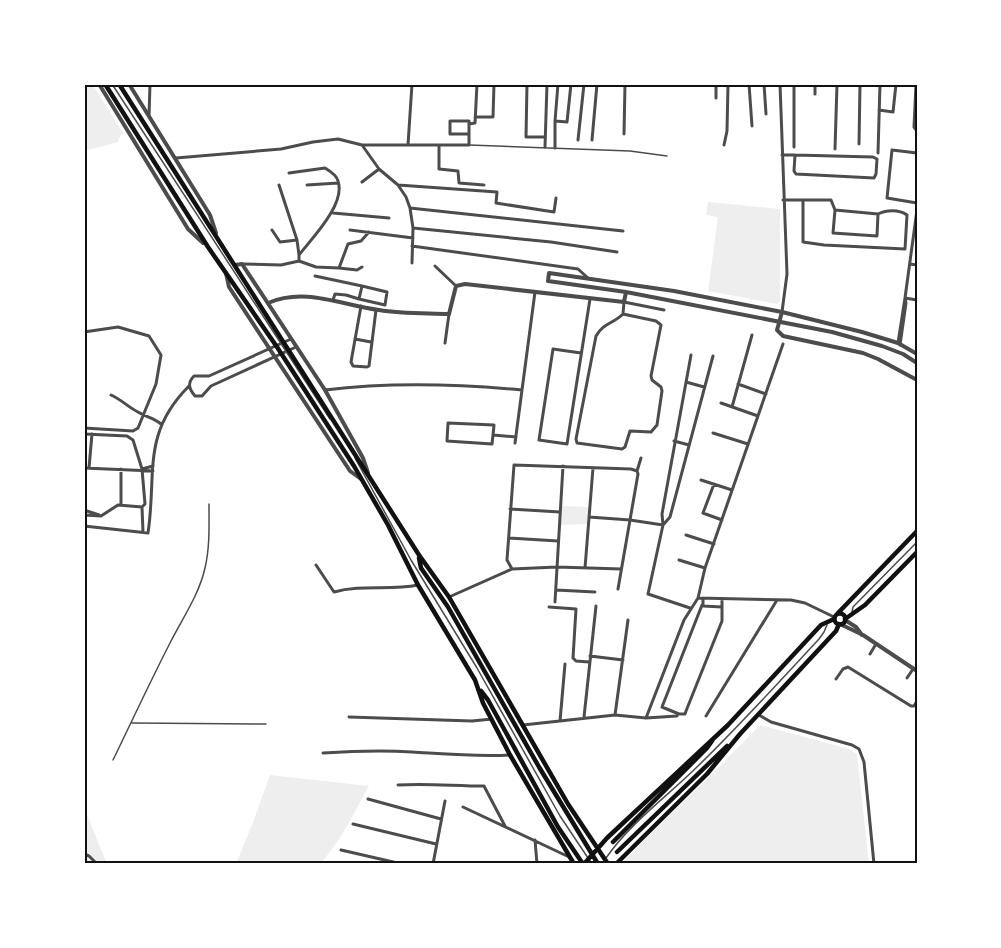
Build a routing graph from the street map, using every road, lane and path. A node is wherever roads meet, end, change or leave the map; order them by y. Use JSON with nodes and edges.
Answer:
{"nodes":[{"id":1,"x":99,"y":84,"type":"edge"},
{"id":2,"x":105,"y":84,"type":"edge"},
{"id":3,"x":112,"y":84,"type":"edge"},
{"id":4,"x":119,"y":84,"type":"edge"},
{"id":5,"x":129,"y":84,"type":"edge"},
{"id":6,"x":150,"y":84,"type":"edge"},
{"id":7,"x":412,"y":84,"type":"edge"},
{"id":8,"x":477,"y":84,"type":"edge"},
{"id":9,"x":494,"y":84,"type":"edge"},
{"id":10,"x":526,"y":84,"type":"edge"},
{"id":11,"x":547,"y":84,"type":"edge"},
{"id":12,"x":558,"y":84,"type":"edge"},
{"id":13,"x":571,"y":84,"type":"edge"},
{"id":14,"x":584,"y":84,"type":"edge"},
{"id":15,"x":597,"y":84,"type":"edge"},
{"id":16,"x":625,"y":84,"type":"edge"},
{"id":17,"x":716,"y":84,"type":"edge"},
{"id":18,"x":728,"y":84,"type":"edge"},
{"id":19,"x":749,"y":84,"type":"edge"},
{"id":20,"x":764,"y":84,"type":"edge"},
{"id":21,"x":780,"y":84,"type":"edge"},
{"id":22,"x":794,"y":84,"type":"edge"},
{"id":23,"x":815,"y":84,"type":"edge"},
{"id":24,"x":837,"y":84,"type":"edge"},
{"id":25,"x":860,"y":84,"type":"edge"},
{"id":26,"x":880,"y":84,"type":"edge"},
{"id":27,"x":896,"y":84,"type":"edge"},
{"id":28,"x":916,"y":84,"type":"edge"},
{"id":29,"x":815,"y":94,"type":"dead end"},
{"id":30,"x":716,"y":98,"type":"dead end"},
{"id":31,"x":879,"y":111,"type":"junction"},
{"id":32,"x":766,"y":114,"type":"dead end"},
{"id":33,"x":149,"y":116,"type":"junction"},
{"id":34,"x":475,"y":117,"type":"junction"},
{"id":35,"x":555,"y":122,"type":"junction"},
{"id":36,"x":469,"y":124,"type":"junction"},
{"id":37,"x":752,"y":126,"type":"dead end"},
{"id":38,"x":916,"y":130,"type":"edge"},
{"id":39,"x":469,"y":134,"type":"junction"},
{"id":40,"x":624,"y":134,"type":"dead end"},
{"id":41,"x":545,"y":137,"type":"junction"},
{"id":42,"x":578,"y":140,"type":"dead end"},
{"id":43,"x":592,"y":140,"type":"dead end"},
{"id":44,"x":859,"y":144,"type":"dead end"},
{"id":45,"x":362,"y":145,"type":"junction"},
{"id":46,"x":408,"y":145,"type":"junction"},
{"id":47,"x":439,"y":145,"type":"junction"},
{"id":48,"x":468,"y":145,"type":"junction"},
{"id":49,"x":724,"y":145,"type":"dead end"},
{"id":50,"x":545,"y":147,"type":"junction"},
{"id":51,"x":794,"y":147,"type":"dead end"},
{"id":52,"x":555,"y":148,"type":"junction"},
{"id":53,"x":835,"y":149,"type":"dead end"},
{"id":54,"x":878,"y":153,"type":"dead end"},
{"id":55,"x":917,"y":153,"type":"edge"},
{"id":56,"x":782,"y":155,"type":"junction"},
{"id":57,"x":795,"y":155,"type":"junction"},
{"id":58,"x":667,"y":156,"type":"dead end"},
{"id":59,"x":176,"y":158,"type":"junction"},
{"id":60,"x":379,"y":169,"type":"junction"},
{"id":61,"x":289,"y":173,"type":"dead end"},
{"id":62,"x":362,"y":182,"type":"dead end"},
{"id":63,"x":339,"y":184,"type":"junction"},
{"id":64,"x":279,"y":185,"type":"dead end"},
{"id":65,"x":307,"y":185,"type":"dead end"},
{"id":66,"x":398,"y":185,"type":"junction"},
{"id":67,"x":484,"y":185,"type":"dead end"},
{"id":68,"x":556,"y":198,"type":"dead end"},
{"id":69,"x":783,"y":200,"type":"junction"},
{"id":70,"x":802,"y":200,"type":"junction"},
{"id":71,"x":917,"y":203,"type":"edge"},
{"id":72,"x":410,"y":207,"type":"junction"},
{"id":73,"x":835,"y":210,"type":"junction"},
{"id":74,"x":917,"y":210,"type":"edge"},
{"id":75,"x":333,"y":213,"type":"junction"},
{"id":76,"x":878,"y":214,"type":"junction"},
{"id":77,"x":389,"y":218,"type":"dead end"},
{"id":78,"x":413,"y":228,"type":"junction"},
{"id":79,"x":272,"y":230,"type":"dead end"},
{"id":80,"x":350,"y":230,"type":"dead end"},
{"id":81,"x":623,"y":231,"type":"dead end"},
{"id":82,"x":369,"y":232,"type":"junction"},
{"id":83,"x":413,"y":238,"type":"junction"},
{"id":84,"x":297,"y":240,"type":"junction"},
{"id":85,"x":218,"y":241,"type":"junction"},
{"id":86,"x":412,"y":246,"type":"junction"},
{"id":87,"x":208,"y":247,"type":"junction"},
{"id":88,"x":617,"y":252,"type":"dead end"},
{"id":89,"x":299,"y":255,"type":"junction"},
{"id":90,"x":299,"y":261,"type":"junction"},
{"id":91,"x":412,"y":263,"type":"dead end"},
{"id":92,"x":242,"y":264,"type":"junction"},
{"id":93,"x":910,"y":264,"type":"junction"},
{"id":94,"x":235,"y":265,"type":"junction"},
{"id":95,"x":435,"y":266,"type":"dead end"},
{"id":96,"x":917,"y":266,"type":"edge"},
{"id":97,"x":362,"y":267,"type":"dead end"},
{"id":98,"x":339,"y":268,"type":"junction"},
{"id":99,"x":226,"y":273,"type":"junction"},
{"id":100,"x":315,"y":276,"type":"dead end"},
{"id":101,"x":588,"y":278,"type":"junction"},
{"id":102,"x":594,"y":279,"type":"junction"},
{"id":103,"x":242,"y":280,"type":"junction"},
{"id":104,"x":362,"y":286,"type":"junction"},
{"id":105,"x":456,"y":286,"type":"junction"},
{"id":106,"x":592,"y":286,"type":"junction"},
{"id":107,"x":535,"y":292,"type":"junction"},
{"id":108,"x":626,"y":292,"type":"junction"},
{"id":109,"x":905,"y":298,"type":"junction"},
{"id":110,"x":359,"y":299,"type":"junction"},
{"id":111,"x":590,"y":299,"type":"junction"},
{"id":112,"x":333,"y":300,"type":"junction"},
{"id":113,"x":917,"y":300,"type":"edge"},
{"id":114,"x":624,"y":302,"type":"junction"},
{"id":115,"x":268,"y":303,"type":"junction"},
{"id":116,"x":361,"y":306,"type":"junction"},
{"id":117,"x":376,"y":310,"type":"junction"},
{"id":118,"x":664,"y":310,"type":"dead end"},
{"id":119,"x":782,"y":312,"type":"junction"},
{"id":120,"x":449,"y":314,"type":"junction"},
{"id":121,"x":623,"y":314,"type":"junction"},
{"id":122,"x":780,"y":322,"type":"junction"},
{"id":123,"x":84,"y":332,"type":"edge"},
{"id":124,"x":752,"y":334,"type":"dead end"},
{"id":125,"x":291,"y":339,"type":"junction"},
{"id":126,"x":355,"y":339,"type":"junction"},
{"id":127,"x":372,"y":342,"type":"junction"},
{"id":128,"x":445,"y":343,"type":"dead end"},
{"id":129,"x":783,"y":344,"type":"dead end"},
{"id":130,"x":899,"y":344,"type":"junction"},
{"id":131,"x":296,"y":347,"type":"junction"},
{"id":132,"x":270,"y":348,"type":"junction"},
{"id":133,"x":581,"y":353,"type":"junction"},
{"id":134,"x":917,"y":354,"type":"edge"},
{"id":135,"x":691,"y":355,"type":"dead end"},
{"id":136,"x":713,"y":356,"type":"dead end"},
{"id":137,"x":275,"y":357,"type":"junction"},
{"id":138,"x":917,"y":363,"type":"edge"},
{"id":139,"x":917,"y":380,"type":"edge"},
{"id":140,"x":686,"y":382,"type":"junction"},
{"id":141,"x":738,"y":384,"type":"junction"},
{"id":142,"x":189,"y":386,"type":"junction"},
{"id":143,"x":705,"y":387,"type":"junction"},
{"id":144,"x":325,"y":390,"type":"junction"},
{"id":145,"x":522,"y":390,"type":"junction"},
{"id":146,"x":766,"y":394,"type":"junction"},
{"id":147,"x":111,"y":395,"type":"dead end"},
{"id":148,"x":721,"y":403,"type":"dead end"},
{"id":149,"x":732,"y":407,"type":"junction"},
{"id":150,"x":144,"y":415,"type":"junction"},
{"id":151,"x":758,"y":416,"type":"junction"},
{"id":152,"x":161,"y":424,"type":"junction"},
{"id":153,"x":84,"y":428,"type":"edge"},
{"id":154,"x":712,"y":433,"type":"dead end"},
{"id":155,"x":84,"y":434,"type":"edge"},
{"id":156,"x":92,"y":434,"type":"junction"},
{"id":157,"x":493,"y":435,"type":"junction"},
{"id":158,"x":516,"y":437,"type":"junction"},
{"id":159,"x":674,"y":441,"type":"junction"},
{"id":160,"x":515,"y":443,"type":"dead end"},
{"id":161,"x":748,"y":444,"type":"junction"},
{"id":162,"x":689,"y":445,"type":"junction"},
{"id":163,"x":641,"y":458,"type":"dead end"},
{"id":164,"x":358,"y":464,"type":"junction"},
{"id":165,"x":153,"y":466,"type":"junction"},
{"id":166,"x":563,"y":466,"type":"junction"},
{"id":167,"x":84,"y":468,"type":"edge"},
{"id":168,"x":89,"y":468,"type":"junction"},
{"id":169,"x":593,"y":468,"type":"junction"},
{"id":170,"x":121,"y":469,"type":"junction"},
{"id":171,"x":142,"y":469,"type":"junction"},
{"id":172,"x":153,"y":471,"type":"junction"},
{"id":173,"x":637,"y":471,"type":"junction"},
{"id":174,"x":368,"y":474,"type":"junction"},
{"id":175,"x":361,"y":479,"type":"junction"},
{"id":176,"x":701,"y":480,"type":"dead end"},
{"id":177,"x":714,"y":484,"type":"junction"},
{"id":178,"x":732,"y":490,"type":"junction"},
{"id":179,"x":209,"y":504,"type":"dead end"},
{"id":180,"x":121,"y":505,"type":"junction"},
{"id":181,"x":142,"y":507,"type":"junction"},
{"id":182,"x":510,"y":509,"type":"junction"},
{"id":183,"x":84,"y":510,"type":"edge"},
{"id":184,"x":560,"y":512,"type":"junction"},
{"id":185,"x":84,"y":515,"type":"edge"},
{"id":186,"x":101,"y":516,"type":"junction"},
{"id":187,"x":589,"y":517,"type":"junction"},
{"id":188,"x":630,"y":520,"type":"junction"},
{"id":189,"x":722,"y":520,"type":"junction"},
{"id":190,"x":663,"y":525,"type":"junction"},
{"id":191,"x":84,"y":526,"type":"edge"},
{"id":192,"x":917,"y":531,"type":"edge"},
{"id":193,"x":143,"y":532,"type":"junction"},
{"id":194,"x":686,"y":535,"type":"dead end"},
{"id":195,"x":509,"y":538,"type":"junction"},
{"id":196,"x":558,"y":541,"type":"junction"},
{"id":197,"x":917,"y":542,"type":"edge"},
{"id":198,"x":714,"y":544,"type":"junction"},
{"id":199,"x":917,"y":552,"type":"edge"},
{"id":200,"x":419,"y":555,"type":"junction"},
{"id":201,"x":679,"y":560,"type":"dead end"},
{"id":202,"x":316,"y":565,"type":"dead end"},
{"id":203,"x":557,"y":567,"type":"junction"},
{"id":204,"x":585,"y":568,"type":"junction"},
{"id":205,"x":705,"y":568,"type":"junction"},
{"id":206,"x":512,"y":569,"type":"junction"},
{"id":207,"x":621,"y":569,"type":"junction"},
{"id":208,"x":418,"y":585,"type":"junction"},
{"id":209,"x":618,"y":589,"type":"dead end"},
{"id":210,"x":556,"y":590,"type":"junction"},
{"id":211,"x":595,"y":591,"type":"dead end"},
{"id":212,"x":449,"y":597,"type":"junction"},
{"id":213,"x":698,"y":598,"type":"junction"},
{"id":214,"x":703,"y":598,"type":"junction"},
{"id":215,"x":778,"y":599,"type":"junction"},
{"id":216,"x":722,"y":600,"type":"junction"},
{"id":217,"x":555,"y":602,"type":"dead end"},
{"id":218,"x":702,"y":605,"type":"junction"},
{"id":219,"x":596,"y":606,"type":"dead end"},
{"id":220,"x":549,"y":607,"type":"dead end"},
{"id":221,"x":842,"y":607,"type":"junction"},
{"id":222,"x":853,"y":607,"type":"junction"},
{"id":223,"x":690,"y":608,"type":"junction"},
{"id":224,"x":722,"y":608,"type":"junction"},
{"id":225,"x":851,"y":616,"type":"junction"},
{"id":226,"x":835,"y":617,"type":"junction"},
{"id":227,"x":845,"y":619,"type":"junction"},
{"id":228,"x":628,"y":620,"type":"dead end"},
{"id":229,"x":827,"y":623,"type":"junction"},
{"id":230,"x":840,"y":624,"type":"junction"},
{"id":231,"x":836,"y":631,"type":"junction"},
{"id":232,"x":825,"y":632,"type":"junction"},
{"id":233,"x":863,"y":635,"type":"junction"},
{"id":234,"x":876,"y":644,"type":"junction"},
{"id":235,"x":870,"y":654,"type":"dead end"},
{"id":236,"x":590,"y":656,"type":"junction"},
{"id":237,"x":623,"y":660,"type":"junction"},
{"id":238,"x":589,"y":662,"type":"junction"},
{"id":239,"x":565,"y":664,"type":"dead end"},
{"id":240,"x":915,"y":670,"type":"edge"},
{"id":241,"x":907,"y":678,"type":"dead end"},
{"id":242,"x":836,"y":679,"type":"dead end"},
{"id":243,"x":495,"y":682,"type":"junction"},
{"id":244,"x":479,"y":689,"type":"junction"},
{"id":245,"x":917,"y":701,"type":"edge"},
{"id":246,"x":615,"y":715,"type":"junction"},
{"id":247,"x":759,"y":715,"type":"junction"},
{"id":248,"x":677,"y":716,"type":"dead end"},
{"id":249,"x":706,"y":716,"type":"dead end"},
{"id":250,"x":349,"y":717,"type":"dead end"},
{"id":251,"x":584,"y":717,"type":"junction"},
{"id":252,"x":646,"y":718,"type":"junction"},
{"id":253,"x":492,"y":719,"type":"junction"},
{"id":254,"x":560,"y":721,"type":"junction"},
{"id":255,"x":131,"y":723,"type":"junction"},
{"id":256,"x":266,"y":724,"type":"dead end"},
{"id":257,"x":523,"y":725,"type":"junction"},
{"id":258,"x":716,"y":734,"type":"junction"},
{"id":259,"x":740,"y":734,"type":"junction"},
{"id":260,"x":323,"y":753,"type":"dead end"},
{"id":261,"x":510,"y":754,"type":"junction"},
{"id":262,"x":113,"y":760,"type":"dead end"},
{"id":263,"x":398,"y":785,"type":"dead end"},
{"id":264,"x":368,"y":799,"type":"dead end"},
{"id":265,"x":445,"y":801,"type":"dead end"},
{"id":266,"x":463,"y":807,"type":"dead end"},
{"id":267,"x":441,"y":819,"type":"junction"},
{"id":268,"x":353,"y":824,"type":"dead end"},
{"id":269,"x":505,"y":826,"type":"junction"},
{"id":270,"x":535,"y":840,"type":"junction"},
{"id":271,"x":613,"y":842,"type":"dead end"},
{"id":272,"x":436,"y":844,"type":"junction"},
{"id":273,"x":596,"y":848,"type":"junction"},
{"id":274,"x":341,"y":850,"type":"dead end"},
{"id":275,"x":617,"y":852,"type":"dead end"},
{"id":276,"x":584,"y":853,"type":"junction"},
{"id":277,"x":84,"y":854,"type":"edge"},
{"id":278,"x":572,"y":861,"type":"edge"},
{"id":279,"x":587,"y":863,"type":"edge"},
{"id":280,"x":603,"y":863,"type":"edge"},
{"id":281,"x":97,"y":864,"type":"edge"},
{"id":282,"x":402,"y":864,"type":"edge"},
{"id":283,"x":432,"y":864,"type":"edge"},
{"id":284,"x":537,"y":864,"type":"edge"},
{"id":285,"x":615,"y":864,"type":"edge"},
{"id":286,"x":874,"y":864,"type":"edge"}],
"edges":[{"from":1,"to":87,"type":"street"},
{"from":2,"to":87,"type":"main road"},
{"from":3,"to":103,"type":"lane"},
{"from":4,"to":85,"type":"main road"},
{"from":5,"to":33,"type":"street"},
{"from":6,"to":33,"type":"street"},
{"from":7,"to":46,"type":"street"},
{"from":8,"to":34,"type":"street"},
{"from":9,"to":34,"type":"street"},
{"from":10,"to":41,"type":"street"},
{"from":11,"to":41,"type":"street"},
{"from":12,"to":35,"type":"street"},
{"from":13,"to":35,"type":"street"},
{"from":14,"to":42,"type":"street"},
{"from":15,"to":43,"type":"street"},
{"from":16,"to":40,"type":"street"},
{"from":17,"to":30,"type":"street"},
{"from":18,"to":49,"type":"street"},
{"from":19,"to":37,"type":"street"},
{"from":20,"to":32,"type":"street"},
{"from":21,"to":56,"type":"street"},
{"from":22,"to":51,"type":"street"},
{"from":23,"to":29,"type":"street"},
{"from":24,"to":53,"type":"street"},
{"from":25,"to":44,"type":"street"},
{"from":26,"to":31,"type":"street"},
{"from":27,"to":31,"type":"street"},
{"from":28,"to":38,"type":"street"},
{"from":31,"to":54,"type":"street"},
{"from":33,"to":59,"type":"street"},
{"from":34,"to":36,"type":"street"},
{"from":35,"to":52,"type":"street"},
{"from":36,"to":39,"type":"street"},
{"from":36,"to":39,"type":"street"},
{"from":39,"to":48,"type":"street"},
{"from":41,"to":50,"type":"street"},
{"from":45,"to":46,"type":"street"},
{"from":45,"to":59,"type":"street"},
{"from":45,"to":60,"type":"street"},
{"from":46,"to":47,"type":"street"},
{"from":47,"to":48,"type":"street"},
{"from":47,"to":67,"type":"street"},
{"from":48,"to":50,"type":"lane"},
{"from":50,"to":52,"type":"lane"},
{"from":52,"to":58,"type":"lane"},
{"from":55,"to":71,"type":"street"},
{"from":56,"to":57,"type":"street"},
{"from":56,"to":69,"type":"street"},
{"from":57,"to":57,"type":"street"},
{"from":59,"to":85,"type":"street"},
{"from":60,"to":62,"type":"street"},
{"from":60,"to":66,"type":"street"},
{"from":61,"to":63,"type":"street"},
{"from":63,"to":65,"type":"street"},
{"from":63,"to":75,"type":"street"},
{"from":64,"to":84,"type":"street"},
{"from":66,"to":68,"type":"street"},
{"from":66,"to":72,"type":"street"},
{"from":69,"to":70,"type":"street"},
{"from":69,"to":119,"type":"street"},
{"from":70,"to":73,"type":"street"},
{"from":70,"to":76,"type":"street"},
{"from":72,"to":78,"type":"street"},
{"from":72,"to":81,"type":"street"},
{"from":73,"to":76,"type":"street"},
{"from":73,"to":76,"type":"street"},
{"from":74,"to":93,"type":"street"},
{"from":75,"to":77,"type":"street"},
{"from":75,"to":89,"type":"street"},
{"from":78,"to":83,"type":"street"},
{"from":78,"to":88,"type":"street"},
{"from":79,"to":84,"type":"street"},
{"from":80,"to":82,"type":"street"},
{"from":82,"to":83,"type":"street"},
{"from":82,"to":98,"type":"street"},
{"from":83,"to":86,"type":"street"},
{"from":84,"to":89,"type":"street"},
{"from":85,"to":94,"type":"main road"},
{"from":86,"to":91,"type":"street"},
{"from":86,"to":101,"type":"street"},
{"from":87,"to":99,"type":"main road"},
{"from":89,"to":90,"type":"street"},
{"from":90,"to":92,"type":"street"},
{"from":90,"to":98,"type":"street"},
{"from":92,"to":94,"type":"street"},
{"from":92,"to":115,"type":"street"},
{"from":93,"to":96,"type":"street"},
{"from":93,"to":109,"type":"street"},
{"from":94,"to":103,"type":"main road"},
{"from":95,"to":105,"type":"street"},
{"from":97,"to":98,"type":"street"},
{"from":99,"to":132,"type":"street"},
{"from":99,"to":164,"type":"main road"},
{"from":100,"to":104,"type":"street"},
{"from":101,"to":102,"type":"street"},
{"from":101,"to":106,"type":"street"},
{"from":102,"to":106,"type":"street"},
{"from":102,"to":119,"type":"street"},
{"from":103,"to":164,"type":"main road"},
{"from":104,"to":110,"type":"street"},
{"from":104,"to":110,"type":"street"},
{"from":105,"to":107,"type":"street"},
{"from":105,"to":120,"type":"street"},
{"from":106,"to":108,"type":"street"},
{"from":107,"to":111,"type":"street"},
{"from":107,"to":145,"type":"street"},
{"from":108,"to":114,"type":"street"},
{"from":108,"to":122,"type":"street"},
{"from":109,"to":113,"type":"street"},
{"from":109,"to":130,"type":"street"},
{"from":110,"to":112,"type":"street"},
{"from":111,"to":114,"type":"street"},
{"from":111,"to":133,"type":"street"},
{"from":112,"to":115,"type":"street"},
{"from":112,"to":116,"type":"street"},
{"from":114,"to":118,"type":"street"},
{"from":114,"to":121,"type":"street"},
{"from":115,"to":125,"type":"street"},
{"from":116,"to":117,"type":"street"},
{"from":116,"to":126,"type":"street"},
{"from":117,"to":120,"type":"street"},
{"from":117,"to":127,"type":"street"},
{"from":119,"to":122,"type":"street"},
{"from":119,"to":130,"type":"street"},
{"from":120,"to":128,"type":"street"},
{"from":121,"to":121,"type":"street"},
{"from":122,"to":138,"type":"street"},
{"from":122,"to":139,"type":"street"},
{"from":123,"to":150,"type":"street"},
{"from":124,"to":141,"type":"street"},
{"from":125,"to":131,"type":"street"},
{"from":125,"to":132,"type":"street"},
{"from":126,"to":127,"type":"street"},
{"from":126,"to":127,"type":"street"},
{"from":129,"to":146,"type":"street"},
{"from":130,"to":134,"type":"street"},
{"from":131,"to":137,"type":"street"},
{"from":131,"to":144,"type":"street"},
{"from":132,"to":137,"type":"street"},
{"from":132,"to":142,"type":"street"},
{"from":133,"to":133,"type":"street"},
{"from":135,"to":140,"type":"street"},
{"from":136,"to":143,"type":"street"},
{"from":137,"to":142,"type":"street"},
{"from":137,"to":175,"type":"street"},
{"from":140,"to":143,"type":"street"},
{"from":140,"to":159,"type":"street"},
{"from":141,"to":146,"type":"street"},
{"from":141,"to":149,"type":"street"},
{"from":142,"to":152,"type":"street"},
{"from":143,"to":162,"type":"street"},
{"from":144,"to":145,"type":"street"},
{"from":144,"to":174,"type":"street"},
{"from":145,"to":158,"type":"street"},
{"from":146,"to":151,"type":"street"},
{"from":147,"to":150,"type":"street"},
{"from":148,"to":149,"type":"street"},
{"from":149,"to":151,"type":"street"},
{"from":150,"to":152,"type":"street"},
{"from":150,"to":153,"type":"street"},
{"from":151,"to":161,"type":"street"},
{"from":152,"to":165,"type":"street"},
{"from":154,"to":161,"type":"street"},
{"from":155,"to":156,"type":"street"},
{"from":156,"to":168,"type":"street"},
{"from":156,"to":171,"type":"street"},
{"from":157,"to":157,"type":"street"},
{"from":157,"to":158,"type":"street"},
{"from":158,"to":160,"type":"street"},
{"from":159,"to":162,"type":"street"},
{"from":159,"to":190,"type":"street"},
{"from":161,"to":178,"type":"street"},
{"from":162,"to":190,"type":"street"},
{"from":163,"to":173,"type":"street"},
{"from":164,"to":174,"type":"main road"},
{"from":164,"to":175,"type":"main road"},
{"from":164,"to":276,"type":"lane"},
{"from":165,"to":171,"type":"street"},
{"from":165,"to":172,"type":"street"},
{"from":166,"to":169,"type":"street"},
{"from":166,"to":182,"type":"street"},
{"from":166,"to":184,"type":"street"},
{"from":167,"to":168,"type":"street"},
{"from":168,"to":170,"type":"street"},
{"from":169,"to":173,"type":"street"},
{"from":169,"to":187,"type":"street"},
{"from":170,"to":171,"type":"street"},
{"from":170,"to":180,"type":"street"},
{"from":171,"to":172,"type":"street"},
{"from":171,"to":181,"type":"street"},
{"from":172,"to":193,"type":"street"},
{"from":173,"to":188,"type":"street"},
{"from":174,"to":200,"type":"main road"},
{"from":175,"to":208,"type":"main road"},
{"from":176,"to":177,"type":"street"},
{"from":177,"to":178,"type":"street"},
{"from":177,"to":189,"type":"street"},
{"from":178,"to":189,"type":"street"},
{"from":179,"to":255,"type":"lane"},
{"from":180,"to":181,"type":"street"},
{"from":180,"to":186,"type":"street"},
{"from":181,"to":193,"type":"street"},
{"from":182,"to":184,"type":"street"},
{"from":182,"to":195,"type":"street"},
{"from":183,"to":186,"type":"street"},
{"from":184,"to":196,"type":"street"},
{"from":185,"to":186,"type":"street"},
{"from":187,"to":188,"type":"street"},
{"from":187,"to":204,"type":"street"},
{"from":188,"to":190,"type":"street"},
{"from":188,"to":207,"type":"street"},
{"from":189,"to":198,"type":"street"},
{"from":190,"to":223,"type":"street"},
{"from":191,"to":193,"type":"street"},
{"from":192,"to":221,"type":"main road"},
{"from":194,"to":198,"type":"street"},
{"from":195,"to":196,"type":"street"},
{"from":195,"to":206,"type":"street"},
{"from":196,"to":203,"type":"street"},
{"from":197,"to":222,"type":"lane"},
{"from":198,"to":205,"type":"street"},
{"from":199,"to":225,"type":"main road"},
{"from":200,"to":212,"type":"main road"},
{"from":200,"to":243,"type":"main road"},
{"from":201,"to":205,"type":"street"},
{"from":202,"to":208,"type":"street"},
{"from":203,"to":204,"type":"street"},
{"from":203,"to":206,"type":"street"},
{"from":203,"to":210,"type":"street"},
{"from":204,"to":207,"type":"street"},
{"from":205,"to":213,"type":"street"},
{"from":206,"to":212,"type":"street"},
{"from":207,"to":209,"type":"street"},
{"from":208,"to":244,"type":"main road"},
{"from":210,"to":211,"type":"street"},
{"from":210,"to":217,"type":"street"},
{"from":212,"to":243,"type":"main road"},
{"from":213,"to":214,"type":"street"},
{"from":213,"to":223,"type":"street"},
{"from":214,"to":216,"type":"street"},
{"from":214,"to":218,"type":"street"},
{"from":215,"to":216,"type":"street"},
{"from":215,"to":226,"type":"street"},
{"from":215,"to":249,"type":"street"},
{"from":216,"to":224,"type":"street"},
{"from":218,"to":224,"type":"street"},
{"from":218,"to":224,"type":"street"},
{"from":219,"to":236,"type":"street"},
{"from":220,"to":238,"type":"street"},
{"from":221,"to":222,"type":"lane"},
{"from":221,"to":226,"type":"main road"},
{"from":222,"to":225,"type":"lane"},
{"from":223,"to":252,"type":"street"},
{"from":225,"to":227,"type":"main road"},
{"from":226,"to":227,"type":"main road"},
{"from":226,"to":229,"type":"main road"},
{"from":226,"to":230,"type":"main road"},
{"from":227,"to":230,"type":"main road"},
{"from":227,"to":233,"type":"street"},
{"from":228,"to":237,"type":"street"},
{"from":229,"to":232,"type":"lane"},
{"from":229,"to":258,"type":"main road"},
{"from":230,"to":231,"type":"main road"},
{"from":230,"to":233,"type":"street"},
{"from":231,"to":232,"type":"lane"},
{"from":231,"to":247,"type":"main road"},
{"from":232,"to":280,"type":"lane"},
{"from":233,"to":234,"type":"street"},
{"from":234,"to":235,"type":"street"},
{"from":234,"to":240,"type":"street"},
{"from":236,"to":237,"type":"street"},
{"from":236,"to":238,"type":"street"},
{"from":237,"to":246,"type":"street"},
{"from":238,"to":251,"type":"street"},
{"from":239,"to":254,"type":"street"},
{"from":240,"to":241,"type":"street"},
{"from":242,"to":245,"type":"street"},
{"from":243,"to":257,"type":"main road"},
{"from":243,"to":280,"type":"main road"},
{"from":244,"to":253,"type":"main road"},
{"from":244,"to":279,"type":"main road"},
{"from":246,"to":251,"type":"street"},
{"from":246,"to":252,"type":"street"},
{"from":247,"to":259,"type":"main road"},
{"from":247,"to":286,"type":"street"},
{"from":248,"to":252,"type":"street"},
{"from":250,"to":253,"type":"street"},
{"from":251,"to":254,"type":"street"},
{"from":253,"to":261,"type":"main road"},
{"from":254,"to":257,"type":"street"},
{"from":255,"to":256,"type":"lane"},
{"from":255,"to":262,"type":"lane"},
{"from":257,"to":273,"type":"main road"},
{"from":258,"to":271,"type":"main road"},
{"from":258,"to":273,"type":"main road"},
{"from":259,"to":275,"type":"main road"},
{"from":259,"to":285,"type":"main road"},
{"from":260,"to":261,"type":"street"},
{"from":261,"to":278,"type":"main road"},
{"from":263,"to":269,"type":"street"},
{"from":264,"to":267,"type":"street"},
{"from":265,"to":267,"type":"street"},
{"from":266,"to":269,"type":"street"},
{"from":267,"to":272,"type":"street"},
{"from":268,"to":272,"type":"street"},
{"from":269,"to":270,"type":"street"},
{"from":270,"to":278,"type":"street"},
{"from":270,"to":284,"type":"street"},
{"from":272,"to":283,"type":"street"},
{"from":273,"to":276,"type":"main road"},
{"from":273,"to":279,"type":"main road"},
{"from":273,"to":280,"type":"main road"},
{"from":274,"to":282,"type":"street"},
{"from":276,"to":278,"type":"main road"},
{"from":276,"to":279,"type":"lane"},
{"from":277,"to":281,"type":"street"}]}
